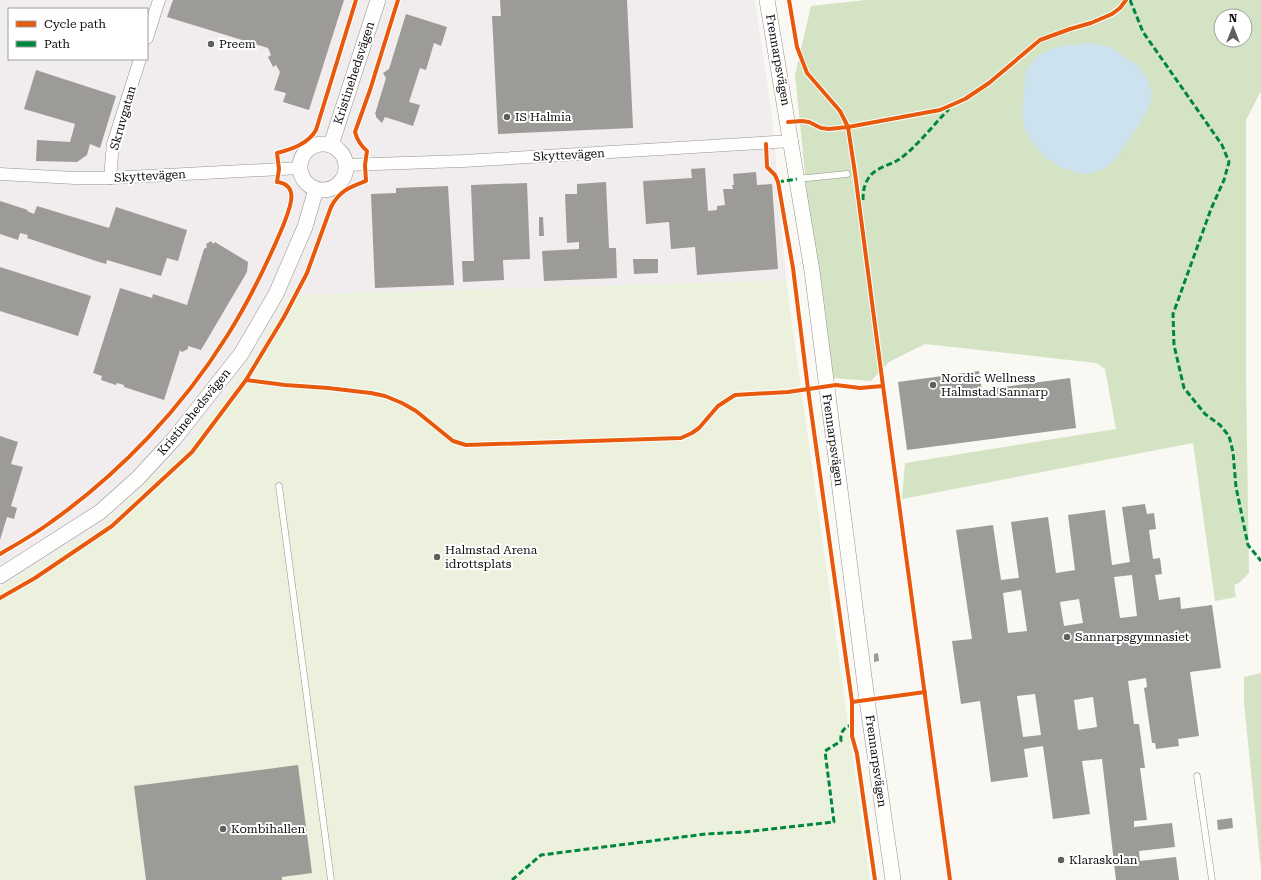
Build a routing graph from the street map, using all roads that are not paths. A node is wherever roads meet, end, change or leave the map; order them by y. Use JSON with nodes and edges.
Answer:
{"nodes":[{"id":1,"x":159,"y":0,"type":"edge"},
{"id":2,"x":378,"y":0,"type":"edge"},
{"id":3,"x":767,"y":0,"type":"edge"},
{"id":4,"x":148,"y":35,"type":"edge"},
{"id":5,"x":140,"y":60,"type":"edge"},
{"id":6,"x":792,"y":142,"type":"junction"},
{"id":7,"x":331,"y":145,"type":"junction"},
{"id":8,"x":346,"y":166,"type":"junction"},
{"id":9,"x":300,"y":168,"type":"junction"},
{"id":10,"x":0,"y":174,"type":"edge"},
{"id":11,"x":847,"y":174,"type":"dead end"},
{"id":12,"x":110,"y":178,"type":"junction"},
{"id":13,"x":797,"y":179,"type":"junction"},
{"id":14,"x":316,"y":189,"type":"junction"},
{"id":15,"x":279,"y":486,"type":"dead end"},
{"id":16,"x":0,"y":576,"type":"edge"},
{"id":17,"x":1197,"y":776,"type":"dead end"},
{"id":18,"x":331,"y":880,"type":"edge"},
{"id":19,"x":893,"y":880,"type":"edge"},
{"id":20,"x":1212,"y":880,"type":"edge"}],
"edges":[{"from":1,"to":4,"type":"street"},
{"from":2,"to":7,"type":"street","name":"Kristinehedsvägen"},
{"from":3,"to":6,"type":"street","name":"Frennarpsvägen"},
{"from":5,"to":12,"type":"street","name":"Skruvgatan"},
{"from":6,"to":8,"type":"street","name":"Skyttevägen"},
{"from":6,"to":13,"type":"street","name":"Frennarpsvägen"},
{"from":7,"to":8,"type":"street"},
{"from":7,"to":9,"type":"street"},
{"from":8,"to":14,"type":"street"},
{"from":9,"to":12,"type":"street","name":"Skyttevägen"},
{"from":9,"to":14,"type":"street"},
{"from":10,"to":12,"type":"street","name":"Skyttevägen"},
{"from":11,"to":13,"type":"lane"},
{"from":13,"to":19,"type":"street","name":"Frennarpsvägen"},
{"from":14,"to":16,"type":"street","name":"Kristinehedsvägen"},
{"from":15,"to":18,"type":"lane"},
{"from":17,"to":20,"type":"lane"}]}
